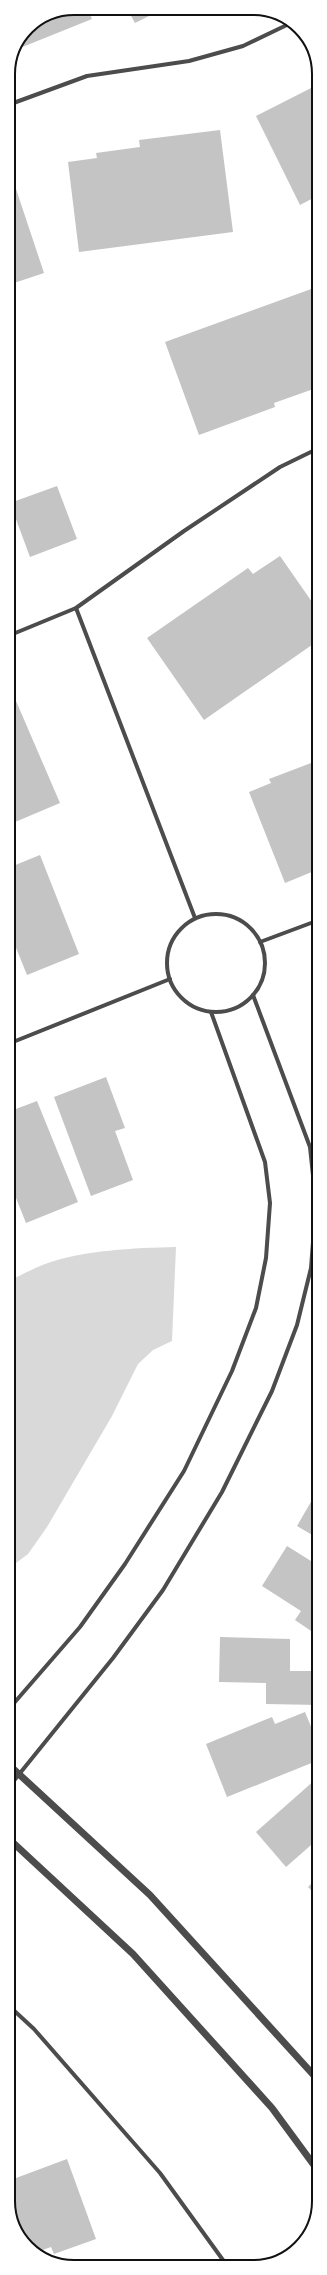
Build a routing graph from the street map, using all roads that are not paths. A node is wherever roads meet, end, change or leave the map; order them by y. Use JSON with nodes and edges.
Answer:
{"nodes":[{"id":1,"x":286,"y":26,"type":"edge"},
{"id":2,"x":15,"y":102,"type":"edge"},
{"id":3,"x":312,"y":451,"type":"edge"},
{"id":4,"x":76,"y":608,"type":"junction"},
{"id":5,"x":15,"y":633,"type":"edge"},
{"id":6,"x":195,"y":918,"type":"junction"},
{"id":7,"x":312,"y":923,"type":"edge"},
{"id":8,"x":260,"y":942,"type":"junction"},
{"id":9,"x":170,"y":979,"type":"junction"},
{"id":10,"x":253,"y":995,"type":"junction"},
{"id":11,"x":211,"y":1012,"type":"junction"},
{"id":12,"x":15,"y":1041,"type":"edge"},
{"id":13,"x":312,"y":1166,"type":"edge"},
{"id":14,"x":312,"y":1247,"type":"edge"},
{"id":15,"x":15,"y":1702,"type":"edge"},
{"id":16,"x":15,"y":1770,"type":"edge"},
{"id":17,"x":19,"y":1774,"type":"junction"},
{"id":18,"x":15,"y":1779,"type":"edge"},
{"id":19,"x":15,"y":1844,"type":"edge"},
{"id":20,"x":15,"y":2010,"type":"edge"},
{"id":21,"x":312,"y":2073,"type":"edge"},
{"id":22,"x":312,"y":2162,"type":"edge"},
{"id":23,"x":223,"y":2260,"type":"edge"}],
"edges":[{"from":1,"to":2,"type":"street"},
{"from":3,"to":4,"type":"street"},
{"from":4,"to":5,"type":"street"},
{"from":4,"to":6,"type":"street"},
{"from":6,"to":8,"type":"street"},
{"from":6,"to":9,"type":"street"},
{"from":7,"to":8,"type":"street"},
{"from":8,"to":10,"type":"street"},
{"from":9,"to":11,"type":"street"},
{"from":9,"to":12,"type":"street"},
{"from":10,"to":11,"type":"street"},
{"from":10,"to":13,"type":"street"},
{"from":11,"to":15,"type":"street"},
{"from":14,"to":17,"type":"street"},
{"from":16,"to":17,"type":"street"},
{"from":17,"to":18,"type":"street"},
{"from":17,"to":21,"type":"street"},
{"from":19,"to":22,"type":"street"},
{"from":20,"to":23,"type":"street"}]}
